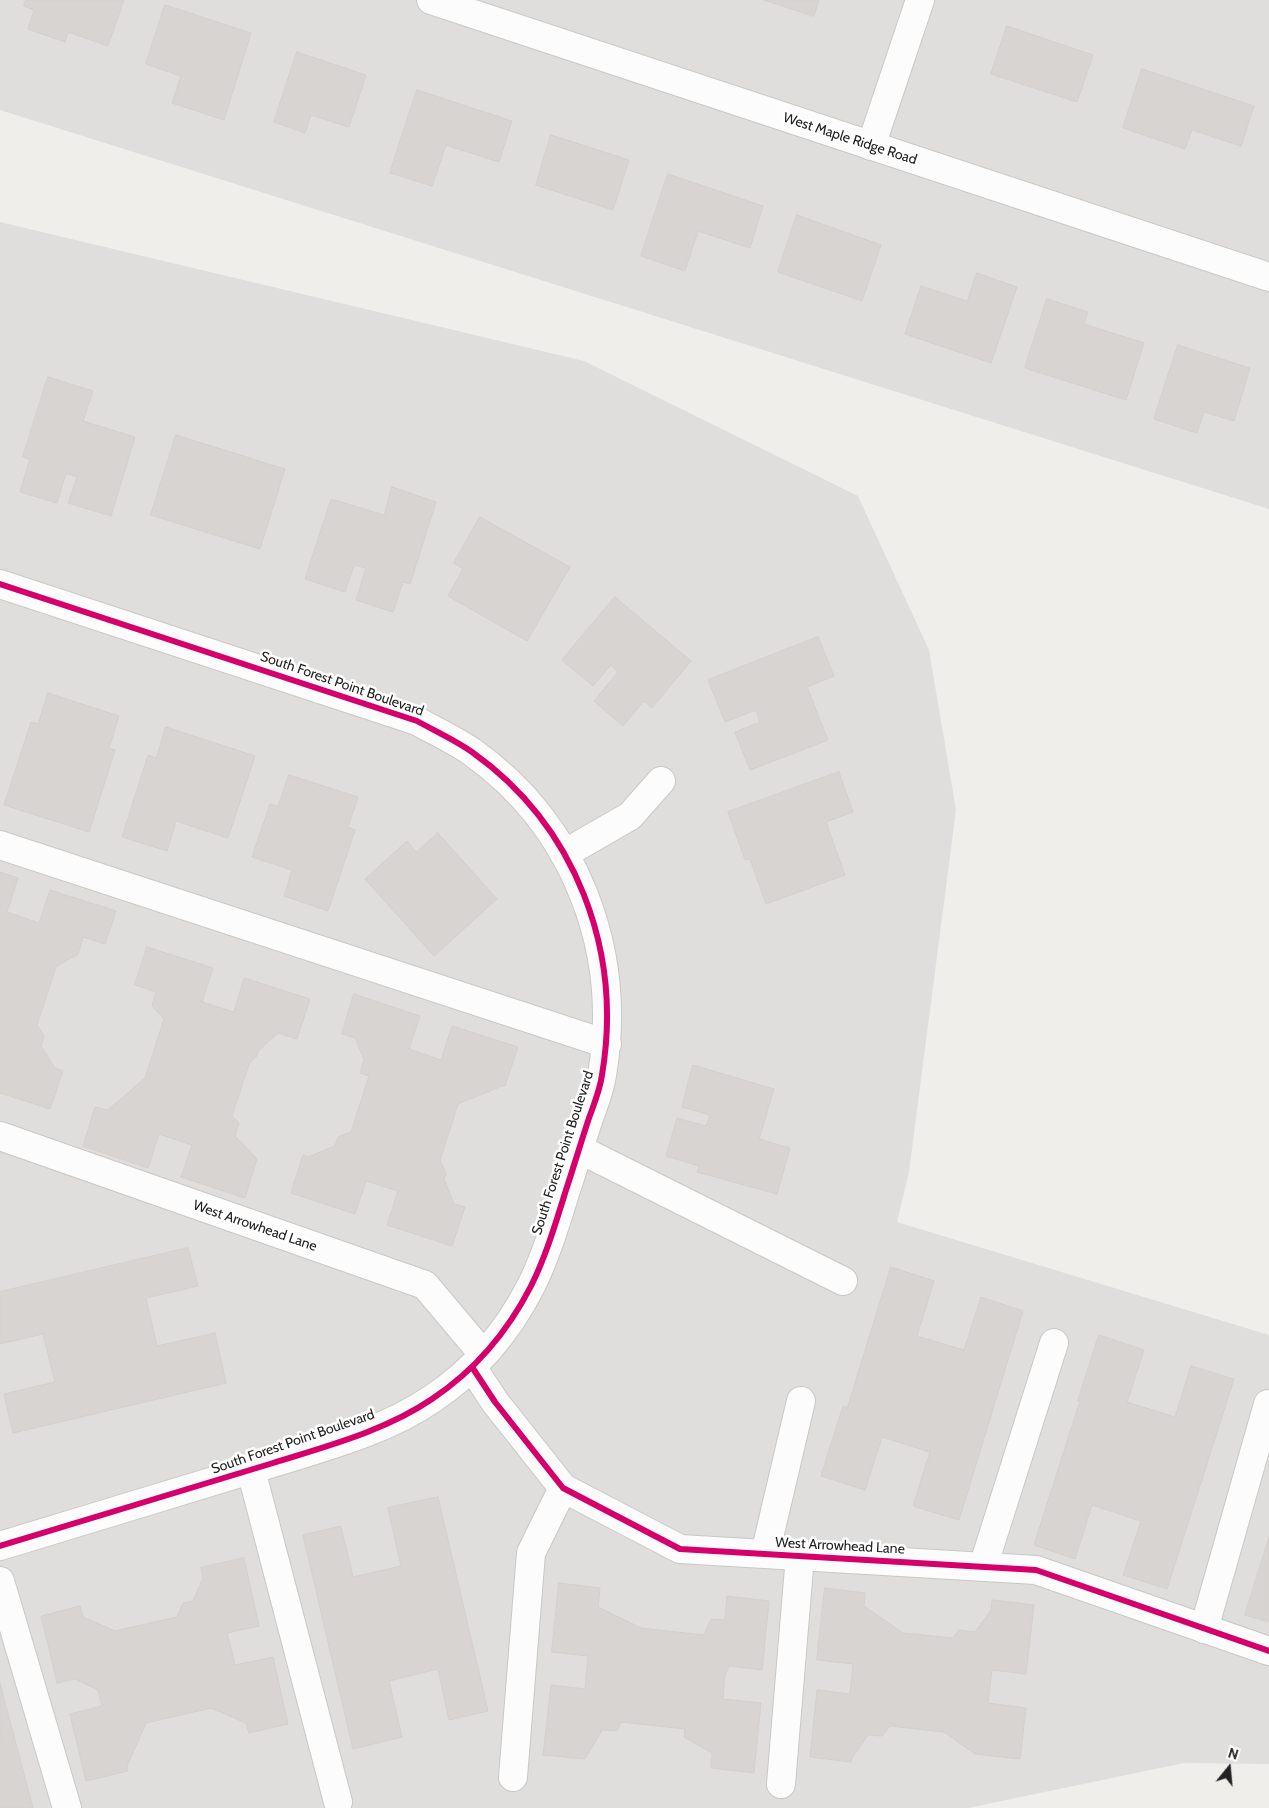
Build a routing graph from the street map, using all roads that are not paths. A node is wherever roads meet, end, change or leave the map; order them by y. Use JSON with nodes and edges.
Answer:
{"nodes":[{"id":1,"x":431,"y":0,"type":"edge"},
{"id":2,"x":920,"y":0,"type":"edge"},
{"id":3,"x":871,"y":146,"type":"junction"},
{"id":4,"x":1269,"y":277,"type":"edge"},
{"id":5,"x":0,"y":584,"type":"edge"},
{"id":6,"x":661,"y":781,"type":"dead end"},
{"id":7,"x":0,"y":845,"type":"edge"},
{"id":8,"x":564,"y":854,"type":"junction"},
{"id":9,"x":607,"y":1044,"type":"junction"},
{"id":10,"x":0,"y":1136,"type":"edge"},
{"id":11,"x":579,"y":1149,"type":"junction"},
{"id":12,"x":843,"y":1281,"type":"dead end"},
{"id":13,"x":1054,"y":1343,"type":"dead end"},
{"id":14,"x":478,"y":1361,"type":"junction"},
{"id":15,"x":801,"y":1401,"type":"dead end"},
{"id":16,"x":1268,"y":1404,"type":"edge"},
{"id":17,"x":251,"y":1470,"type":"junction"},
{"id":18,"x":563,"y":1488,"type":"junction"},
{"id":19,"x":0,"y":1546,"type":"edge"},
{"id":20,"x":765,"y":1554,"type":"junction"},
{"id":21,"x":800,"y":1556,"type":"junction"},
{"id":22,"x":983,"y":1567,"type":"junction"},
{"id":23,"x":0,"y":1581,"type":"edge"},
{"id":24,"x":1204,"y":1629,"type":"junction"},
{"id":25,"x":1269,"y":1651,"type":"edge"},
{"id":26,"x":513,"y":1777,"type":"dead end"},
{"id":27,"x":781,"y":1784,"type":"dead end"},
{"id":28,"x":338,"y":1802,"type":"dead end"},
{"id":29,"x":67,"y":1808,"type":"edge"}],
"edges":[{"from":1,"to":3,"type":"street","name":"West Maple Ridge Road"},
{"from":2,"to":3,"type":"street"},
{"from":3,"to":4,"type":"street","name":"West Maple Ridge Road"},
{"from":5,"to":8,"type":"street","name":"South Forest Point Boulevard"},
{"from":6,"to":8,"type":"street"},
{"from":7,"to":9,"type":"street"},
{"from":8,"to":9,"type":"street","name":"South Forest Point Boulevard"},
{"from":9,"to":11,"type":"street","name":"South Forest Point Boulevard"},
{"from":10,"to":14,"type":"street","name":"West Arrowhead Lane"},
{"from":11,"to":12,"type":"street"},
{"from":11,"to":14,"type":"street","name":"South Forest Point Boulevard"},
{"from":13,"to":22,"type":"street"},
{"from":14,"to":17,"type":"street","name":"South Forest Point Boulevard"},
{"from":14,"to":18,"type":"street","name":"West Arrowhead Lane"},
{"from":15,"to":20,"type":"street"},
{"from":16,"to":24,"type":"street"},
{"from":17,"to":19,"type":"street","name":"South Forest Point Boulevard"},
{"from":17,"to":28,"type":"street"},
{"from":18,"to":20,"type":"street","name":"West Arrowhead Lane"},
{"from":18,"to":26,"type":"street"},
{"from":20,"to":21,"type":"street","name":"West Arrowhead Lane"},
{"from":21,"to":22,"type":"street","name":"West Arrowhead Lane"},
{"from":21,"to":27,"type":"street"},
{"from":22,"to":24,"type":"street","name":"West Arrowhead Lane"},
{"from":23,"to":29,"type":"street"},
{"from":24,"to":25,"type":"street","name":"West Arrowhead Lane"}]}
